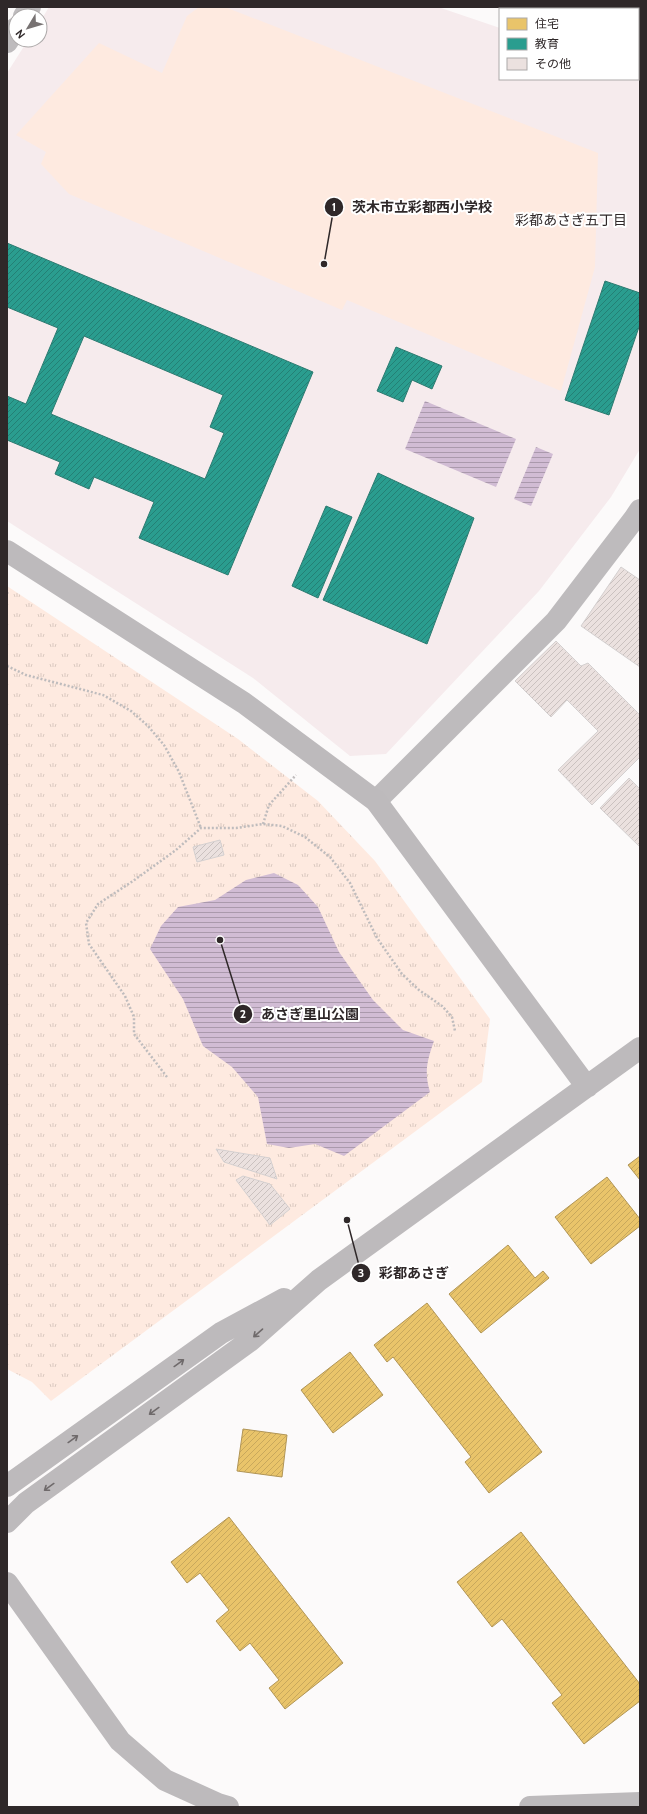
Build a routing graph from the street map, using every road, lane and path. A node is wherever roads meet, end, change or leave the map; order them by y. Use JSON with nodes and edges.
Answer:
{"nodes":[{"id":1,"x":640,"y":510,"type":"edge"},
{"id":2,"x":7,"y":551,"type":"edge"},
{"id":3,"x":7,"y":666,"type":"edge"},
{"id":4,"x":296,"y":775,"type":"dead end"},
{"id":5,"x":376,"y":801,"type":"junction"},
{"id":6,"x":263,"y":824,"type":"junction"},
{"id":7,"x":201,"y":828,"type":"junction"},
{"id":8,"x":455,"y":1031,"type":"dead end"},
{"id":9,"x":640,"y":1048,"type":"edge"},
{"id":10,"x":167,"y":1077,"type":"dead end"},
{"id":11,"x":587,"y":1087,"type":"junction"},
{"id":12,"x":319,"y":1280,"type":"junction"},
{"id":13,"x":7,"y":1486,"type":"edge"},
{"id":14,"x":7,"y":1522,"type":"edge"},
{"id":15,"x":7,"y":1583,"type":"edge"},
{"id":16,"x":640,"y":1803,"type":"edge"},
{"id":17,"x":221,"y":1806,"type":"edge"},
{"id":18,"x":556,"y":1806,"type":"edge"},
{"id":19,"x":530,"y":1807,"type":"edge"}],
"edges":[{"from":1,"to":5,"type":"street"},
{"from":2,"to":5,"type":"street"},
{"from":3,"to":7,"type":"path"},
{"from":4,"to":6,"type":"path"},
{"from":5,"to":11,"type":"street"},
{"from":6,"to":7,"type":"path"},
{"from":6,"to":8,"type":"path"},
{"from":7,"to":10,"type":"path"},
{"from":9,"to":11,"type":"street"},
{"from":11,"to":12,"type":"street"},
{"from":13,"to":12,"type":"street","one_way":true},
{"from":12,"to":14,"type":"street","one_way":true},
{"from":15,"to":17,"type":"street"},
{"from":16,"to":18,"type":"street"},
{"from":18,"to":19,"type":"street"}]}
